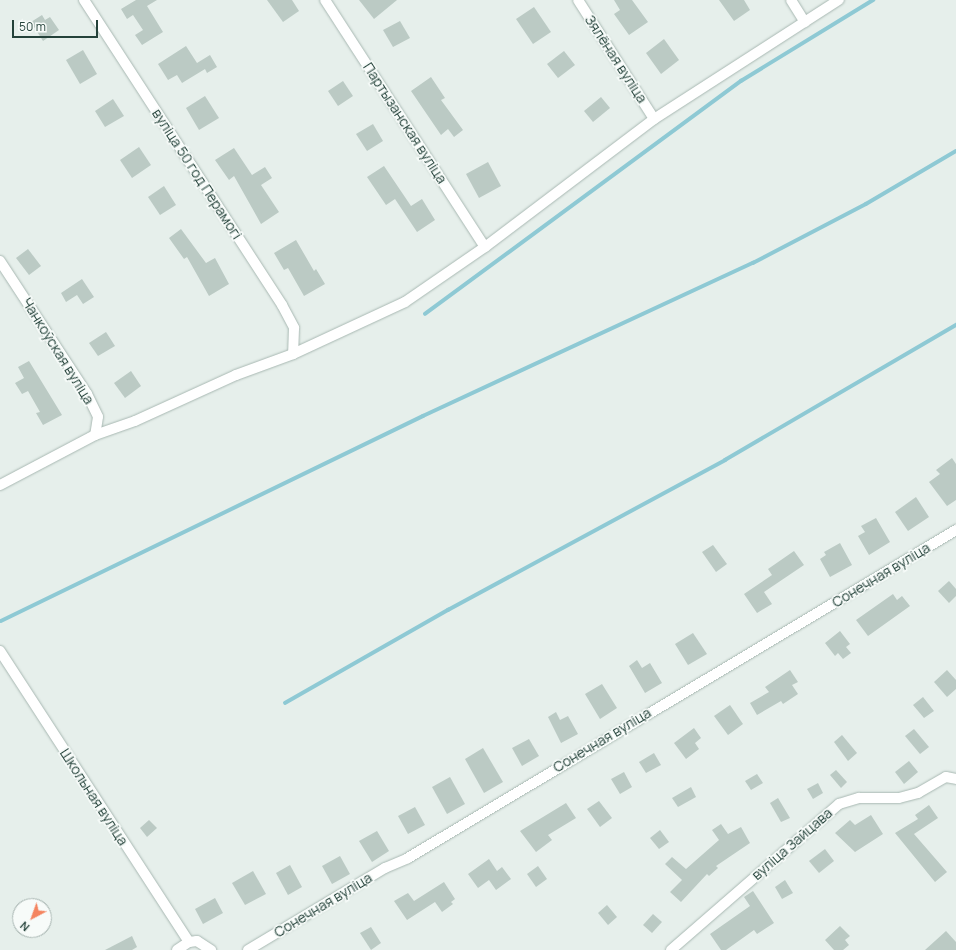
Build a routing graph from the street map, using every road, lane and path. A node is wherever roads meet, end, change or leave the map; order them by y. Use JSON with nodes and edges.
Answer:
{"nodes":[{"id":1,"x":84,"y":0,"type":"edge"},
{"id":2,"x":325,"y":0,"type":"edge"},
{"id":3,"x":578,"y":0,"type":"edge"},
{"id":4,"x":791,"y":0,"type":"edge"},
{"id":5,"x":839,"y":0,"type":"edge"},
{"id":6,"x":805,"y":22,"type":"junction"},
{"id":7,"x":654,"y":119,"type":"junction"},
{"id":8,"x":485,"y":247,"type":"junction"},
{"id":9,"x":0,"y":261,"type":"edge"},
{"id":10,"x":293,"y":354,"type":"junction"},
{"id":11,"x":95,"y":435,"type":"junction"},
{"id":12,"x":0,"y":486,"type":"edge"},
{"id":13,"x":956,"y":530,"type":"edge"},
{"id":14,"x":0,"y":651,"type":"edge"},
{"id":15,"x":956,"y":779,"type":"edge"},
{"id":16,"x":189,"y":942,"type":"junction"},
{"id":17,"x":176,"y":950,"type":"edge"},
{"id":18,"x":211,"y":950,"type":"edge"},
{"id":19,"x":248,"y":950,"type":"edge"},
{"id":20,"x":671,"y":950,"type":"edge"}],
"edges":[{"from":1,"to":10,"type":"street","name":"вуліца 50 год Перамогі"},
{"from":2,"to":8,"type":"street","name":"Партызанская вуліца"},
{"from":3,"to":7,"type":"street","name":"Зялёная вуліца"},
{"from":4,"to":6,"type":"street"},
{"from":5,"to":6,"type":"street"},
{"from":6,"to":7,"type":"street"},
{"from":7,"to":8,"type":"street"},
{"from":8,"to":10,"type":"street"},
{"from":9,"to":11,"type":"street","name":"Чанкоўская вуліца"},
{"from":10,"to":11,"type":"street"},
{"from":11,"to":12,"type":"street"},
{"from":13,"to":19,"type":"street","name":"Сонечная вуліца"},
{"from":14,"to":16,"type":"street","name":"Школьная вуліца"},
{"from":15,"to":20,"type":"street","name":"вуліца Зайцава"},
{"from":16,"to":17,"type":"street"},
{"from":16,"to":18,"type":"street"}]}
